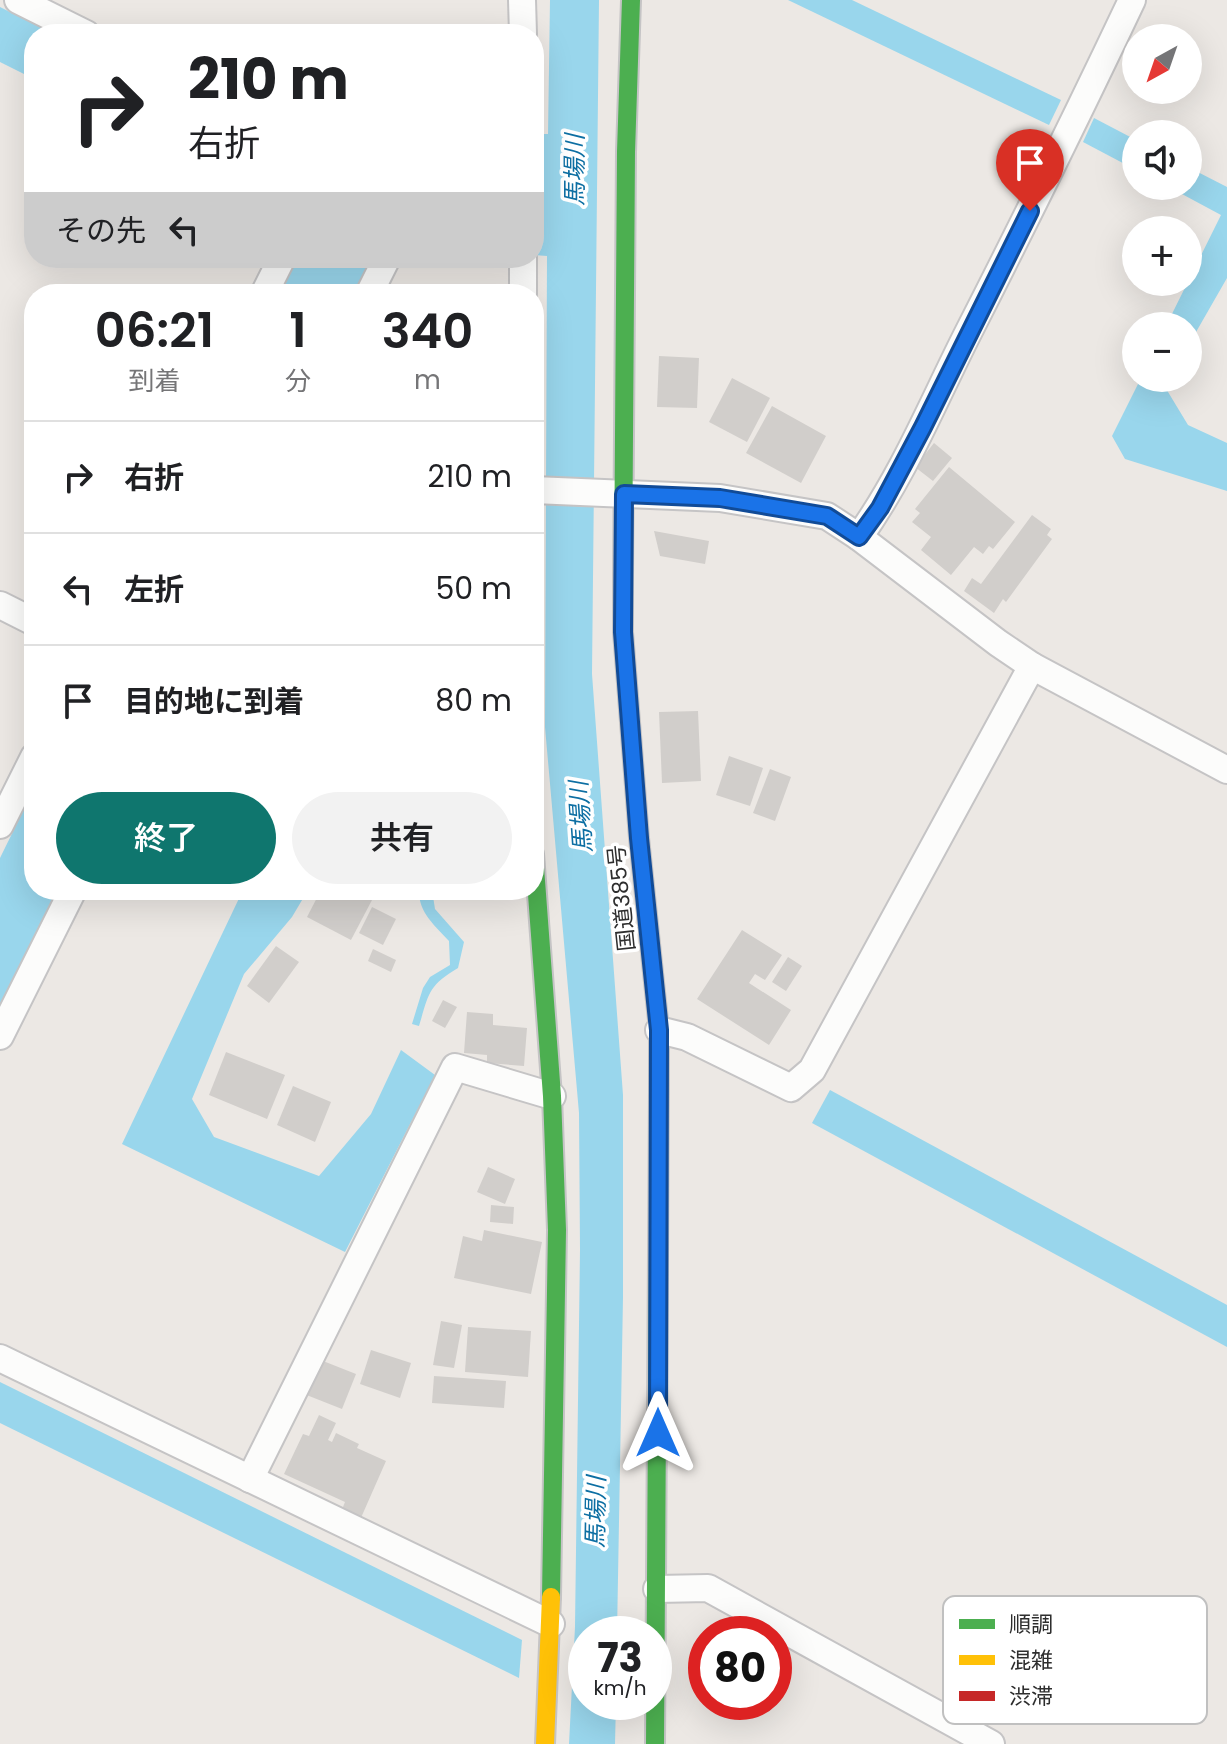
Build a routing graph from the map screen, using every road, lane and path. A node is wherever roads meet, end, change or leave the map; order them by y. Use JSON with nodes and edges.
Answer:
{"nodes":[{"id":1,"x":18,"y":0,"type":"edge"},
{"id":2,"x":522,"y":0,"type":"edge"},
{"id":3,"x":631,"y":0,"type":"edge"},
{"id":4,"x":1132,"y":0,"type":"edge"},
{"id":5,"x":66,"y":24,"type":"edge"},
{"id":6,"x":523,"y":24,"type":"edge"},
{"id":7,"x":544,"y":490,"type":"edge"},
{"id":8,"x":613,"y":493,"type":"junction"},
{"id":9,"x":859,"y":537,"type":"junction"},
{"id":10,"x":0,"y":605,"type":"edge"},
{"id":11,"x":24,"y":617,"type":"edge"},
{"id":12,"x":1032,"y":666,"type":"junction"},
{"id":13,"x":1227,"y":770,"type":"edge"},
{"id":14,"x":24,"y":777,"type":"edge"},
{"id":15,"x":0,"y":825,"type":"edge"},
{"id":16,"x":68,"y":900,"type":"edge"},
{"id":17,"x":537,"y":900,"type":"edge"},
{"id":18,"x":659,"y":1030,"type":"junction"},
{"id":19,"x":0,"y":1036,"type":"edge"},
{"id":20,"x":552,"y":1096,"type":"junction"},
{"id":21,"x":0,"y":1358,"type":"edge"},
{"id":22,"x":250,"y":1479,"type":"junction"},
{"id":23,"x":657,"y":1589,"type":"junction"},
{"id":24,"x":551,"y":1624,"type":"junction"},
{"id":25,"x":943,"y":1718,"type":"edge"},
{"id":26,"x":955,"y":1724,"type":"edge"},
{"id":27,"x":545,"y":1744,"type":"edge"},
{"id":28,"x":655,"y":1744,"type":"edge"},
{"id":29,"x":991,"y":1744,"type":"edge"}],
"edges":[{"from":1,"to":5,"type":"street"},
{"from":2,"to":6,"type":"street"},
{"from":3,"to":8,"type":"main road","name":"国道385号"},
{"from":4,"to":9,"type":"street"},
{"from":7,"to":8,"type":"street"},
{"from":8,"to":9,"type":"street"},
{"from":8,"to":18,"type":"main road","name":"国道385号"},
{"from":9,"to":12,"type":"street"},
{"from":10,"to":11,"type":"street"},
{"from":12,"to":13,"type":"street"},
{"from":12,"to":18,"type":"street"},
{"from":14,"to":15,"type":"street"},
{"from":16,"to":19,"type":"street"},
{"from":17,"to":20,"type":"main road"},
{"from":18,"to":23,"type":"main road","name":"国道385号"},
{"from":20,"to":22,"type":"street"},
{"from":20,"to":24,"type":"main road"},
{"from":21,"to":22,"type":"street"},
{"from":22,"to":24,"type":"street"},
{"from":23,"to":25,"type":"street"},
{"from":23,"to":28,"type":"main road","name":"国道385号"},
{"from":24,"to":27,"type":"main road"},
{"from":26,"to":29,"type":"street"}]}
